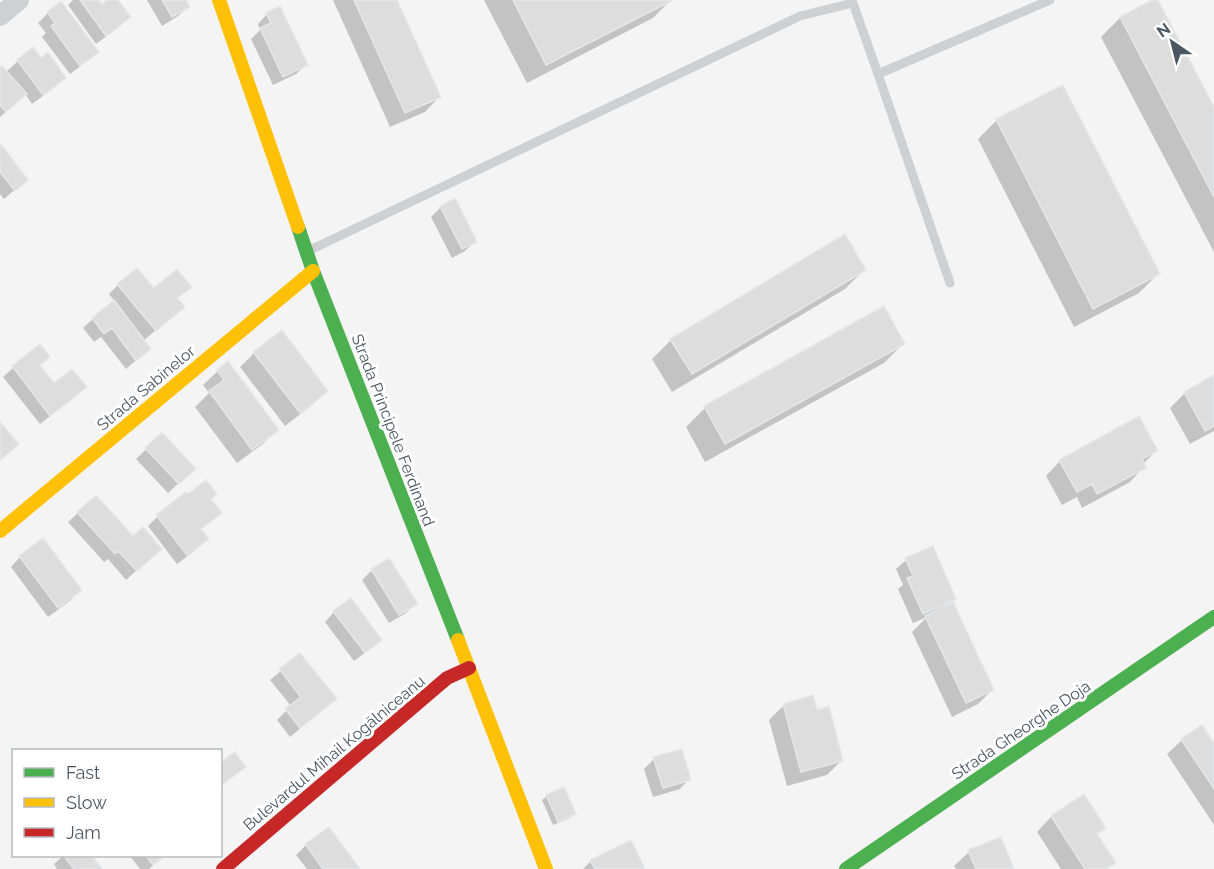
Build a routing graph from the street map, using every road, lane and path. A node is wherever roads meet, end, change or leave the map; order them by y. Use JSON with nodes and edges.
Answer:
{"nodes":[{"id":1,"x":19,"y":0,"type":"edge"},
{"id":2,"x":219,"y":0,"type":"edge"},
{"id":3,"x":1050,"y":0,"type":"edge"},
{"id":4,"x":0,"y":16,"type":"edge"},
{"id":5,"x":878,"y":74,"type":"junction"},
{"id":6,"x":306,"y":252,"type":"junction"},
{"id":7,"x":313,"y":271,"type":"junction"},
{"id":8,"x":950,"y":283,"type":"dead end"},
{"id":9,"x":0,"y":531,"type":"edge"},
{"id":10,"x":1214,"y":617,"type":"edge"},
{"id":11,"x":469,"y":668,"type":"junction"},
{"id":12,"x":223,"y":869,"type":"edge"},
{"id":13,"x":546,"y":869,"type":"edge"},
{"id":14,"x":846,"y":869,"type":"edge"}],
"edges":[{"from":1,"to":4,"type":"street"},
{"from":2,"to":6,"type":"street","name":"Strada Principele Ferdinand"},
{"from":3,"to":5,"type":"lane"},
{"from":5,"to":6,"type":"lane"},
{"from":5,"to":8,"type":"lane"},
{"from":6,"to":7,"type":"street","name":"Strada Principele Ferdinand"},
{"from":7,"to":9,"type":"street","name":"Strada Sabinelor"},
{"from":7,"to":11,"type":"street","name":"Strada Principele Ferdinand"},
{"from":10,"to":14,"type":"street","name":"Strada Gheorghe Doja"},
{"from":11,"to":12,"type":"street","name":"Bulevardul Mihail Kogălniceanu"},
{"from":11,"to":13,"type":"street","name":"Strada Principele Ferdinand"}]}
